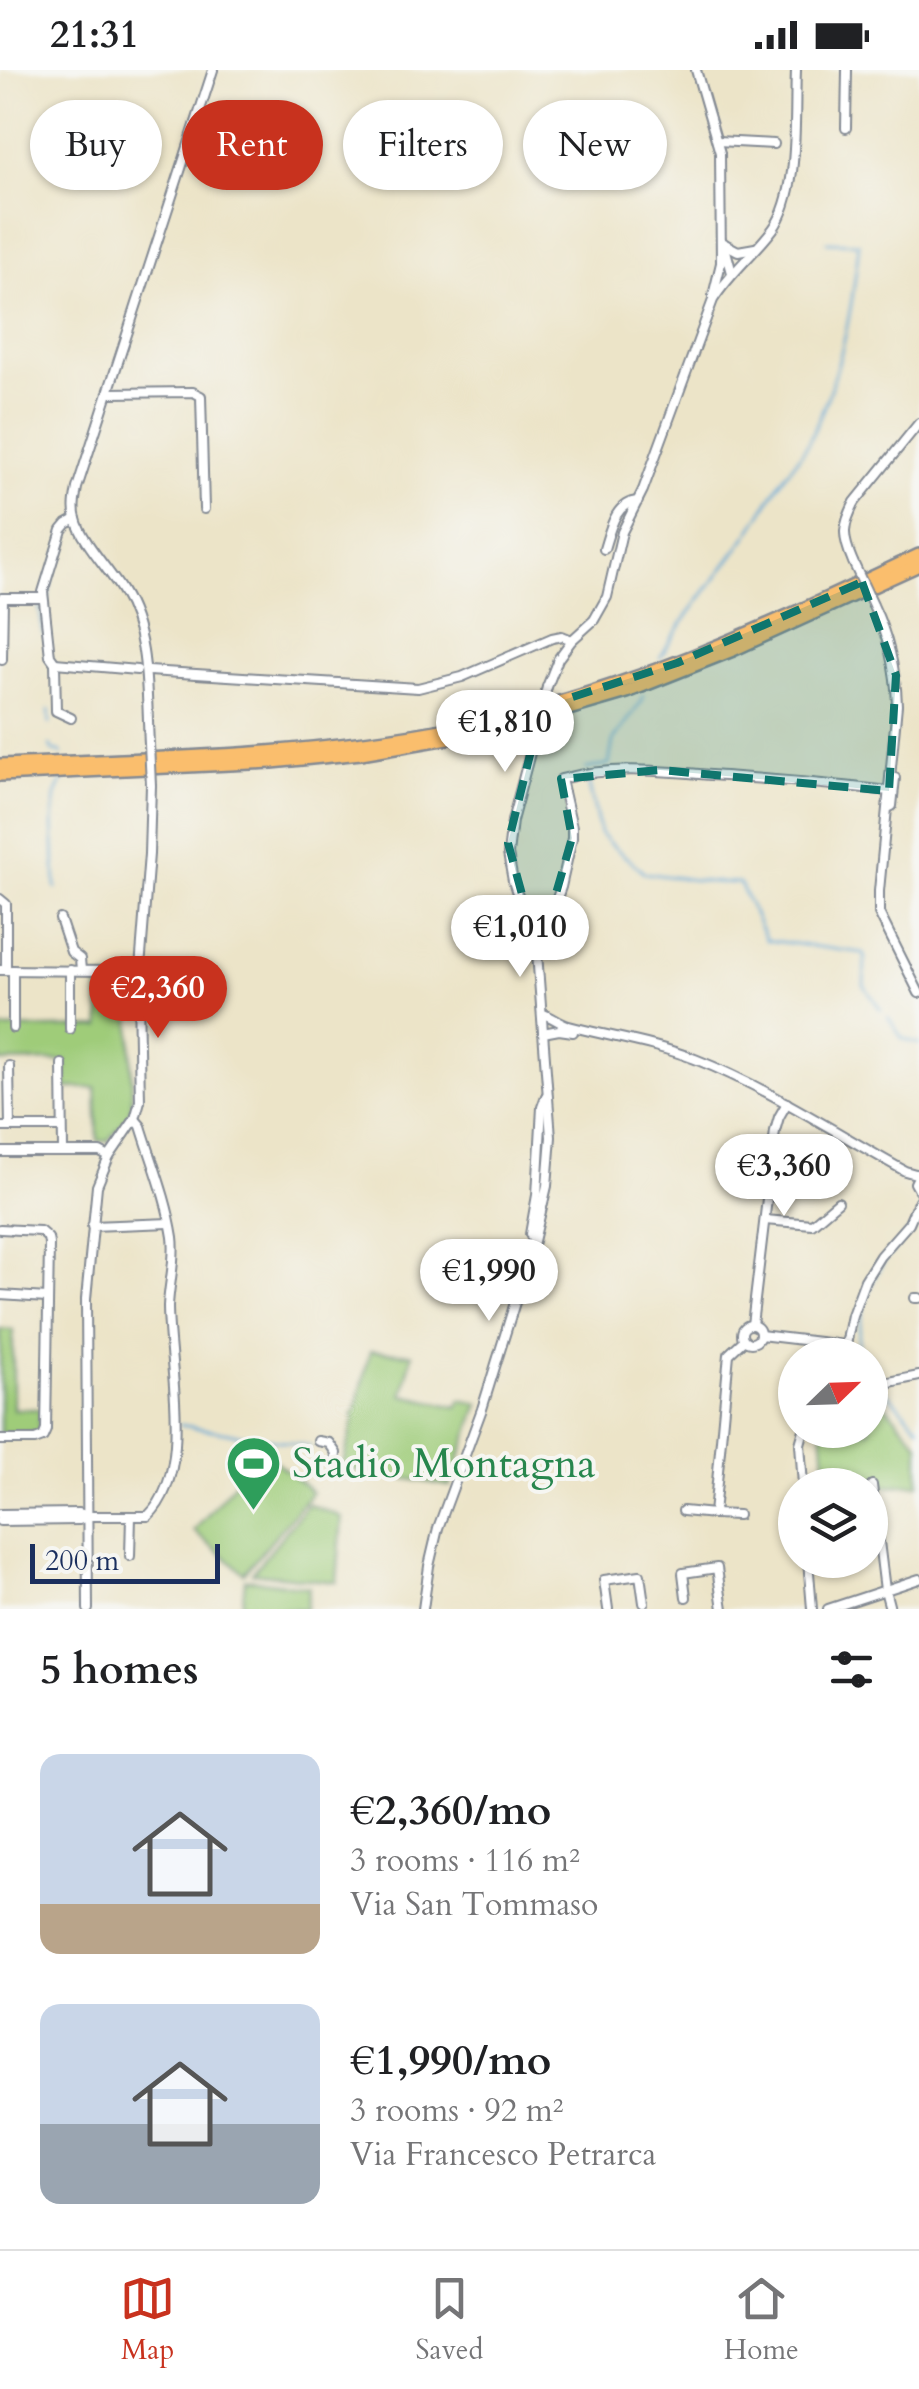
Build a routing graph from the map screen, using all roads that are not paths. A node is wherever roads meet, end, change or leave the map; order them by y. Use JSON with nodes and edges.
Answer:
{"nodes":[{"id":1,"x":214,"y":70,"type":"edge"},
{"id":2,"x":696,"y":70,"type":"edge"},
{"id":3,"x":796,"y":70,"type":"edge"},
{"id":4,"x":847,"y":70,"type":"edge"},
{"id":5,"x":846,"y":128,"type":"dead end"},
{"id":6,"x":717,"y":141,"type":"junction"},
{"id":7,"x":774,"y":144,"type":"dead end"},
{"id":8,"x":723,"y":239,"type":"junction"},
{"id":9,"x":756,"y":248,"type":"junction"},
{"id":10,"x":721,"y":263,"type":"junction"},
{"id":11,"x":732,"y":274,"type":"junction"},
{"id":12,"x":714,"y":300,"type":"junction"},
{"id":13,"x":108,"y":393,"type":"junction"},
{"id":14,"x":919,"y":423,"type":"edge"},
{"id":15,"x":638,"y":501,"type":"junction"},
{"id":16,"x":204,"y":509,"type":"dead end"},
{"id":17,"x":76,"y":519,"type":"junction"},
{"id":18,"x":604,"y":550,"type":"dead end"},
{"id":19,"x":919,"y":555,"type":"edge"},
{"id":20,"x":919,"y":566,"type":"edge"},
{"id":21,"x":2,"y":598,"type":"edge"},
{"id":22,"x":43,"y":598,"type":"junction"},
{"id":23,"x":572,"y":640,"type":"junction"},
{"id":24,"x":2,"y":660,"type":"edge"},
{"id":25,"x":54,"y":663,"type":"junction"},
{"id":26,"x":137,"y":670,"type":"dead end"},
{"id":27,"x":150,"y":671,"type":"dead end"},
{"id":28,"x":71,"y":718,"type":"dead end"},
{"id":29,"x":0,"y":765,"type":"edge"},
{"id":30,"x":0,"y":775,"type":"edge"},
{"id":31,"x":895,"y":778,"type":"dead end"},
{"id":32,"x":889,"y":791,"type":"junction"},
{"id":33,"x":888,"y":807,"type":"junction"},
{"id":34,"x":0,"y":899,"type":"edge"},
{"id":35,"x":60,"y":920,"type":"dead end"},
{"id":36,"x":534,"y":942,"type":"junction"},
{"id":37,"x":6,"y":970,"type":"edge"},
{"id":38,"x":70,"y":970,"type":"junction"},
{"id":39,"x":81,"y":970,"type":"junction"},
{"id":40,"x":120,"y":979,"type":"junction"},
{"id":41,"x":139,"y":982,"type":"junction"},
{"id":42,"x":919,"y":992,"type":"edge"},
{"id":43,"x":138,"y":994,"type":"junction"},
{"id":44,"x":542,"y":1014,"type":"junction"},
{"id":45,"x":13,"y":1028,"type":"dead end"},
{"id":46,"x":70,"y":1028,"type":"dead end"},
{"id":47,"x":543,"y":1033,"type":"junction"},
{"id":48,"x":62,"y":1064,"type":"dead end"},
{"id":49,"x":9,"y":1066,"type":"dead end"},
{"id":50,"x":786,"y":1105,"type":"junction"},
{"id":51,"x":135,"y":1119,"type":"junction"},
{"id":52,"x":5,"y":1127,"type":"edge"},
{"id":53,"x":62,"y":1127,"type":"junction"},
{"id":54,"x":0,"y":1152,"type":"edge"},
{"id":55,"x":62,"y":1152,"type":"junction"},
{"id":56,"x":110,"y":1157,"type":"junction"},
{"id":57,"x":919,"y":1174,"type":"edge"},
{"id":58,"x":917,"y":1188,"type":"edge"},
{"id":59,"x":919,"y":1200,"type":"edge"},
{"id":60,"x":838,"y":1202,"type":"dead end"},
{"id":61,"x":765,"y":1220,"type":"junction"},
{"id":62,"x":170,"y":1223,"type":"junction"},
{"id":63,"x":92,"y":1226,"type":"junction"},
{"id":64,"x":0,"y":1229,"type":"edge"},
{"id":65,"x":0,"y":1295,"type":"edge"},
{"id":66,"x":47,"y":1298,"type":"junction"},
{"id":67,"x":752,"y":1325,"type":"junction"},
{"id":68,"x":760,"y":1335,"type":"junction"},
{"id":69,"x":778,"y":1338,"type":"edge"},
{"id":70,"x":847,"y":1338,"type":"edge"},
{"id":71,"x":744,"y":1340,"type":"junction"},
{"id":72,"x":919,"y":1376,"type":"edge"},
{"id":73,"x":888,"y":1382,"type":"edge"},
{"id":74,"x":0,"y":1440,"type":"edge"},
{"id":75,"x":318,"y":1441,"type":"dead end"},
{"id":76,"x":338,"y":1471,"type":"dead end"},
{"id":77,"x":683,"y":1511,"type":"dead end"},
{"id":78,"x":714,"y":1514,"type":"junction"},
{"id":79,"x":738,"y":1515,"type":"dead end"},
{"id":80,"x":89,"y":1516,"type":"junction"},
{"id":81,"x":131,"y":1516,"type":"junction"},
{"id":82,"x":0,"y":1518,"type":"edge"},
{"id":83,"x":130,"y":1556,"type":"dead end"},
{"id":84,"x":809,"y":1578,"type":"edge"},
{"id":85,"x":882,"y":1578,"type":"edge"},
{"id":86,"x":919,"y":1579,"type":"edge"},
{"id":87,"x":885,"y":1590,"type":"junction"},
{"id":88,"x":686,"y":1597,"type":"dead end"},
{"id":89,"x":644,"y":1603,"type":"dead end"},
{"id":90,"x":88,"y":1609,"type":"edge"},
{"id":91,"x":423,"y":1609,"type":"edge"},
{"id":92,"x":608,"y":1609,"type":"edge"},
{"id":93,"x":723,"y":1609,"type":"edge"},
{"id":94,"x":812,"y":1609,"type":"edge"},
{"id":95,"x":828,"y":1609,"type":"edge"},
{"id":96,"x":890,"y":1609,"type":"edge"}],
"edges":[{"from":1,"to":13,"type":"street"},
{"from":2,"to":6,"type":"street"},
{"from":3,"to":9,"type":"street"},
{"from":4,"to":5,"type":"street"},
{"from":6,"to":7,"type":"street"},
{"from":6,"to":8,"type":"street"},
{"from":8,"to":9,"type":"street"},
{"from":8,"to":10,"type":"street"},
{"from":8,"to":11,"type":"street"},
{"from":9,"to":11,"type":"street"},
{"from":10,"to":11,"type":"street"},
{"from":10,"to":12,"type":"street"},
{"from":11,"to":12,"type":"street"},
{"from":12,"to":15,"type":"street"},
{"from":13,"to":16,"type":"street"},
{"from":13,"to":17,"type":"street"},
{"from":14,"to":32,"type":"street","bridge":true},
{"from":15,"to":18,"type":"street"},
{"from":15,"to":23,"type":"street"},
{"from":17,"to":22,"type":"street"},
{"from":17,"to":41,"type":"street","bridge":true},
{"from":19,"to":29,"type":"highway"},
{"from":20,"to":30,"type":"highway"},
{"from":21,"to":22,"type":"street"},
{"from":21,"to":24,"type":"street"},
{"from":22,"to":25,"type":"street"},
{"from":23,"to":27,"type":"street"},
{"from":23,"to":36,"type":"street","bridge":true},
{"from":25,"to":26,"type":"street"},
{"from":25,"to":28,"type":"street"},
{"from":31,"to":33,"type":"street"},
{"from":32,"to":33,"type":"street"},
{"from":32,"to":36,"type":"street"},
{"from":33,"to":42,"type":"street"},
{"from":34,"to":37,"type":"street"},
{"from":35,"to":39,"type":"street"},
{"from":36,"to":44,"type":"street"},
{"from":37,"to":38,"type":"street"},
{"from":37,"to":45,"type":"street"},
{"from":38,"to":39,"type":"street"},
{"from":38,"to":46,"type":"street"},
{"from":39,"to":40,"type":"street"},
{"from":40,"to":41,"type":"street"},
{"from":40,"to":43,"type":"street"},
{"from":41,"to":43,"type":"street"},
{"from":43,"to":51,"type":"street"},
{"from":44,"to":47,"type":"street"},
{"from":44,"to":50,"type":"street"},
{"from":47,"to":50,"type":"street"},
{"from":47,"to":91,"type":"street"},
{"from":48,"to":53,"type":"street"},
{"from":49,"to":52,"type":"street"},
{"from":50,"to":57,"type":"street"},
{"from":50,"to":58,"type":"street"},
{"from":50,"to":61,"type":"street"},
{"from":51,"to":56,"type":"street"},
{"from":51,"to":62,"type":"street"},
{"from":52,"to":53,"type":"street"},
{"from":53,"to":55,"type":"street"},
{"from":54,"to":55,"type":"street"},
{"from":55,"to":56,"type":"street"},
{"from":56,"to":63,"type":"street"},
{"from":57,"to":58,"type":"street"},
{"from":59,"to":70,"type":"street"},
{"from":60,"to":61,"type":"street"},
{"from":61,"to":67,"type":"street"},
{"from":62,"to":63,"type":"street"},
{"from":62,"to":81,"type":"street"},
{"from":63,"to":80,"type":"street"},
{"from":64,"to":66,"type":"street"},
{"from":65,"to":66,"type":"street"},
{"from":66,"to":74,"type":"street"},
{"from":67,"to":68,"type":"street"},
{"from":67,"to":71,"type":"street"},
{"from":68,"to":69,"type":"street"},
{"from":68,"to":71,"type":"street"},
{"from":71,"to":78,"type":"street"},
{"from":72,"to":73,"type":"street"},
{"from":75,"to":76,"type":"street"},
{"from":77,"to":78,"type":"street"},
{"from":78,"to":79,"type":"street"},
{"from":80,"to":81,"type":"street"},
{"from":80,"to":82,"type":"street"},
{"from":80,"to":90,"type":"street"},
{"from":81,"to":83,"type":"street"},
{"from":84,"to":94,"type":"street"},
{"from":85,"to":87,"type":"street"},
{"from":86,"to":87,"type":"street"},
{"from":87,"to":95,"type":"street"},
{"from":87,"to":96,"type":"street"},
{"from":88,"to":93,"type":"street"},
{"from":89,"to":92,"type":"street"}]}
